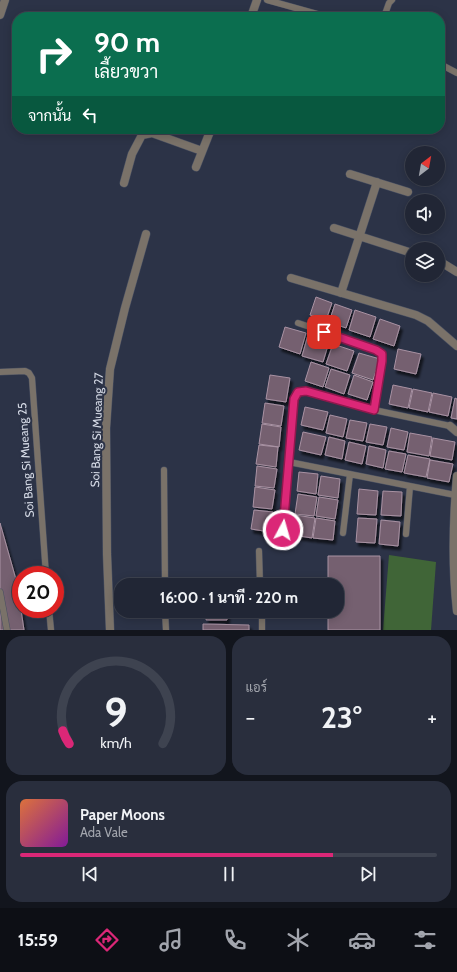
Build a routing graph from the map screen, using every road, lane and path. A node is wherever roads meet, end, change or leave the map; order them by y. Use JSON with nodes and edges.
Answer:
{"nodes":[{"id":1,"x":5,"y":0,"type":"edge"},
{"id":2,"x":257,"y":0,"type":"edge"},
{"id":3,"x":268,"y":0,"type":"edge"},
{"id":4,"x":392,"y":0,"type":"edge"},
{"id":5,"x":253,"y":12,"type":"edge"},
{"id":6,"x":306,"y":12,"type":"edge"},
{"id":7,"x":386,"y":12,"type":"edge"},
{"id":8,"x":0,"y":15,"type":"edge"},
{"id":9,"x":445,"y":67,"type":"edge"},
{"id":10,"x":457,"y":73,"type":"edge"},
{"id":11,"x":147,"y":134,"type":"edge"},
{"id":12,"x":155,"y":134,"type":"edge"},
{"id":13,"x":209,"y":134,"type":"edge"},
{"id":14,"x":202,"y":151,"type":"junction"},
{"id":15,"x":196,"y":167,"type":"dead end"},
{"id":16,"x":350,"y":174,"type":"dead end"},
{"id":17,"x":377,"y":182,"type":"junction"},
{"id":18,"x":124,"y":183,"type":"dead end"},
{"id":19,"x":408,"y":192,"type":"dead end"},
{"id":20,"x":334,"y":228,"type":"dead end"},
{"id":21,"x":146,"y":234,"type":"dead end"},
{"id":22,"x":359,"y":236,"type":"junction"},
{"id":23,"x":405,"y":251,"type":"edge"},
{"id":24,"x":445,"y":265,"type":"edge"},
{"id":25,"x":457,"y":272,"type":"edge"},
{"id":26,"x":291,"y":278,"type":"dead end"},
{"id":27,"x":341,"y":293,"type":"junction"},
{"id":28,"x":298,"y":323,"type":"dead end"},
{"id":29,"x":457,"y":346,"type":"edge"},
{"id":30,"x":0,"y":372,"type":"edge"},
{"id":31,"x":374,"y":410,"type":"junction"},
{"id":32,"x":450,"y":426,"type":"joint"},
{"id":33,"x":457,"y":432,"type":"edge"},
{"id":34,"x":289,"y":462,"type":"junction"},
{"id":35,"x":164,"y":470,"type":"dead end"},
{"id":36,"x":350,"y":474,"type":"junction"},
{"id":37,"x":457,"y":476,"type":"edge"},
{"id":38,"x":410,"y":486,"type":"junction"},
{"id":39,"x":455,"y":495,"type":"junction"},
{"id":40,"x":283,"y":530,"type":"dead end"},
{"id":41,"x":343,"y":532,"type":"dead end"},
{"id":42,"x":406,"y":534,"type":"dead end"},
{"id":43,"x":259,"y":551,"type":"dead end"},
{"id":44,"x":45,"y":566,"type":"edge"},
{"id":45,"x":165,"y":578,"type":"edge"},
{"id":46,"x":260,"y":578,"type":"edge"},
{"id":47,"x":0,"y":592,"type":"edge"},
{"id":48,"x":457,"y":611,"type":"edge"},
{"id":49,"x":50,"y":618,"type":"edge"},
{"id":50,"x":165,"y":618,"type":"edge"},
{"id":51,"x":262,"y":618,"type":"edge"},
{"id":52,"x":7,"y":630,"type":"edge"},
{"id":53,"x":51,"y":630,"type":"edge"},
{"id":54,"x":110,"y":630,"type":"edge"},
{"id":55,"x":166,"y":630,"type":"edge"},
{"id":56,"x":262,"y":630,"type":"edge"}],
"edges":[{"from":1,"to":8,"type":"street"},
{"from":2,"to":5,"type":"street"},
{"from":3,"to":6,"type":"lane"},
{"from":4,"to":7,"type":"lane"},
{"from":9,"to":10,"type":"lane"},
{"from":11,"to":18,"type":"street"},
{"from":12,"to":14,"type":"street"},
{"from":13,"to":14,"type":"street"},
{"from":14,"to":15,"type":"street"},
{"from":16,"to":17,"type":"street"},
{"from":17,"to":19,"type":"street"},
{"from":17,"to":22,"type":"street"},
{"from":20,"to":22,"type":"street"},
{"from":21,"to":54,"type":"street","name":"Soi Bang Si Mueang 27"},
{"from":22,"to":23,"type":"street"},
{"from":22,"to":27,"type":"street"},
{"from":24,"to":25,"type":"street"},
{"from":26,"to":27,"type":"street"},
{"from":27,"to":29,"type":"street"},
{"from":28,"to":31,"type":"lane"},
{"from":30,"to":44,"type":"lane","name":"Soi Bang Si Mueang 25"},
{"from":31,"to":32,"type":"lane"},
{"from":31,"to":34,"type":"lane"},
{"from":32,"to":33,"type":"street"},
{"from":34,"to":36,"type":"lane"},
{"from":34,"to":40,"type":"lane"},
{"from":35,"to":45,"type":"lane"},
{"from":36,"to":38,"type":"lane"},
{"from":36,"to":41,"type":"lane"},
{"from":37,"to":39,"type":"street"},
{"from":38,"to":39,"type":"lane"},
{"from":38,"to":42,"type":"lane"},
{"from":39,"to":48,"type":"street"},
{"from":43,"to":46,"type":"lane"},
{"from":47,"to":52,"type":"lane"},
{"from":49,"to":53,"type":"lane"},
{"from":50,"to":55,"type":"lane"},
{"from":51,"to":56,"type":"lane"}]}
